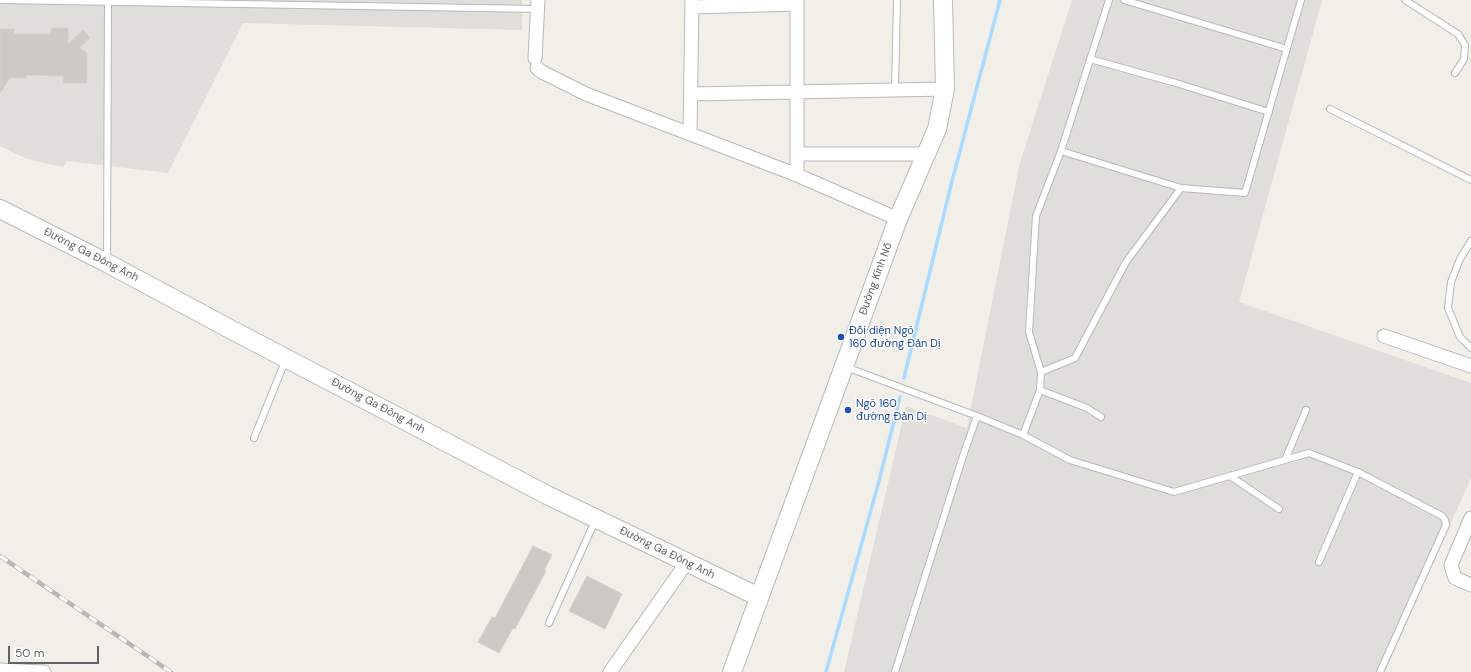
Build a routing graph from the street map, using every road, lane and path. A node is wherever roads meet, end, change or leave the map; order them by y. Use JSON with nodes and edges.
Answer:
{"nodes":[{"id":1,"x":0,"y":0,"type":"edge"},
{"id":2,"x":897,"y":0,"type":"edge"},
{"id":3,"x":943,"y":0,"type":"edge"},
{"id":4,"x":1109,"y":0,"type":"edge"},
{"id":5,"x":1124,"y":0,"type":"edge"},
{"id":6,"x":1301,"y":0,"type":"edge"},
{"id":7,"x":1406,"y":0,"type":"edge"},
{"id":8,"x":108,"y":1,"type":"edge"},
{"id":9,"x":797,"y":2,"type":"edge"},
{"id":10,"x":538,"y":4,"type":"edge"},
{"id":11,"x":692,"y":4,"type":"edge"},
{"id":12,"x":1287,"y":49,"type":"junction"},
{"id":13,"x":1090,"y":59,"type":"junction"},
{"id":14,"x":1455,"y":73,"type":"dead end"},
{"id":15,"x":895,"y":90,"type":"junction"},
{"id":16,"x":945,"y":90,"type":"junction"},
{"id":17,"x":797,"y":93,"type":"junction"},
{"id":18,"x":691,"y":94,"type":"junction"},
{"id":19,"x":1330,"y":109,"type":"dead end"},
{"id":20,"x":1269,"y":112,"type":"junction"},
{"id":21,"x":690,"y":134,"type":"junction"},
{"id":22,"x":1061,"y":151,"type":"junction"},
{"id":23,"x":797,"y":154,"type":"junction"},
{"id":24,"x":927,"y":154,"type":"junction"},
{"id":25,"x":796,"y":174,"type":"junction"},
{"id":26,"x":1471,"y":180,"type":"edge"},
{"id":27,"x":1181,"y":188,"type":"junction"},
{"id":28,"x":0,"y":209,"type":"edge"},
{"id":29,"x":898,"y":219,"type":"junction"},
{"id":30,"x":1471,"y":241,"type":"edge"},
{"id":31,"x":107,"y":263,"type":"junction"},
{"id":32,"x":1384,"y":336,"type":"dead end"},
{"id":33,"x":1471,"y":348,"type":"edge"},
{"id":34,"x":286,"y":358,"type":"junction"},
{"id":35,"x":844,"y":366,"type":"junction"},
{"id":36,"x":1471,"y":366,"type":"edge"},
{"id":37,"x":1041,"y":372,"type":"junction"},
{"id":38,"x":1040,"y":390,"type":"junction"},
{"id":39,"x":1306,"y":410,"type":"dead end"},
{"id":40,"x":977,"y":416,"type":"junction"},
{"id":41,"x":1101,"y":417,"type":"dead end"},
{"id":42,"x":1023,"y":435,"type":"junction"},
{"id":43,"x":254,"y":438,"type":"dead end"},
{"id":44,"x":1285,"y":460,"type":"junction"},
{"id":45,"x":1358,"y":472,"type":"junction"},
{"id":46,"x":1230,"y":476,"type":"junction"},
{"id":47,"x":1280,"y":509,"type":"dead end"},
{"id":48,"x":1471,"y":518,"type":"edge"},
{"id":49,"x":596,"y":519,"type":"junction"},
{"id":50,"x":687,"y":562,"type":"junction"},
{"id":51,"x":1319,"y":562,"type":"dead end"},
{"id":52,"x":1471,"y":585,"type":"edge"},
{"id":53,"x":759,"y":597,"type":"junction"},
{"id":54,"x":549,"y":623,"type":"dead end"},
{"id":55,"x":0,"y":670,"type":"edge"},
{"id":56,"x":44,"y":672,"type":"edge"},
{"id":57,"x":610,"y":672,"type":"edge"},
{"id":58,"x":732,"y":672,"type":"edge"},
{"id":59,"x":895,"y":672,"type":"edge"},
{"id":60,"x":1380,"y":672,"type":"edge"}],
"edges":[{"from":1,"to":8,"type":"lane"},
{"from":2,"to":15,"type":"lane"},
{"from":3,"to":16,"type":"street","name":"Đường Kính Nỗ"},
{"from":4,"to":13,"type":"lane"},
{"from":5,"to":12,"type":"lane"},
{"from":6,"to":12,"type":"lane"},
{"from":7,"to":14,"type":"lane"},
{"from":8,"to":10,"type":"lane"},
{"from":8,"to":31,"type":"lane"},
{"from":9,"to":11,"type":"street"},
{"from":9,"to":17,"type":"street"},
{"from":10,"to":21,"type":"street"},
{"from":11,"to":18,"type":"street"},
{"from":12,"to":20,"type":"lane"},
{"from":13,"to":20,"type":"lane"},
{"from":13,"to":22,"type":"lane"},
{"from":15,"to":16,"type":"street"},
{"from":15,"to":17,"type":"street"},
{"from":16,"to":24,"type":"street","name":"Đường Kính Nỗ"},
{"from":17,"to":18,"type":"street"},
{"from":17,"to":23,"type":"street"},
{"from":18,"to":21,"type":"street"},
{"from":19,"to":26,"type":"lane"},
{"from":20,"to":27,"type":"lane"},
{"from":21,"to":25,"type":"street"},
{"from":22,"to":27,"type":"lane"},
{"from":22,"to":37,"type":"lane"},
{"from":23,"to":24,"type":"street"},
{"from":23,"to":25,"type":"street"},
{"from":24,"to":29,"type":"street","name":"Đường Kính Nỗ"},
{"from":25,"to":29,"type":"street"},
{"from":27,"to":37,"type":"lane"},
{"from":28,"to":31,"type":"street","name":"Đường Ga Đông Anh"},
{"from":29,"to":35,"type":"street","name":"Đường Kính Nỗ"},
{"from":30,"to":33,"type":"lane"},
{"from":31,"to":34,"type":"street","name":"Đường Ga Đông Anh"},
{"from":32,"to":36,"type":"street"},
{"from":34,"to":43,"type":"lane"},
{"from":34,"to":49,"type":"street","name":"Đường Ga Đông Anh"},
{"from":35,"to":40,"type":"lane"},
{"from":35,"to":53,"type":"street","name":"Đường Kính Nỗ"},
{"from":37,"to":38,"type":"lane"},
{"from":38,"to":41,"type":"lane"},
{"from":38,"to":42,"type":"lane"},
{"from":39,"to":44,"type":"lane"},
{"from":40,"to":42,"type":"lane"},
{"from":40,"to":59,"type":"lane"},
{"from":42,"to":46,"type":"lane"},
{"from":44,"to":45,"type":"lane"},
{"from":44,"to":46,"type":"lane"},
{"from":45,"to":51,"type":"lane"},
{"from":45,"to":60,"type":"lane"},
{"from":46,"to":47,"type":"lane"},
{"from":48,"to":52,"type":"street"},
{"from":49,"to":50,"type":"street","name":"Đường Ga Đông Anh"},
{"from":49,"to":54,"type":"lane"},
{"from":50,"to":53,"type":"street","name":"Đường Ga Đông Anh"},
{"from":50,"to":57,"type":"street"},
{"from":53,"to":58,"type":"street","name":"Đường Kính Nỗ"},
{"from":55,"to":56,"type":"street"}]}
